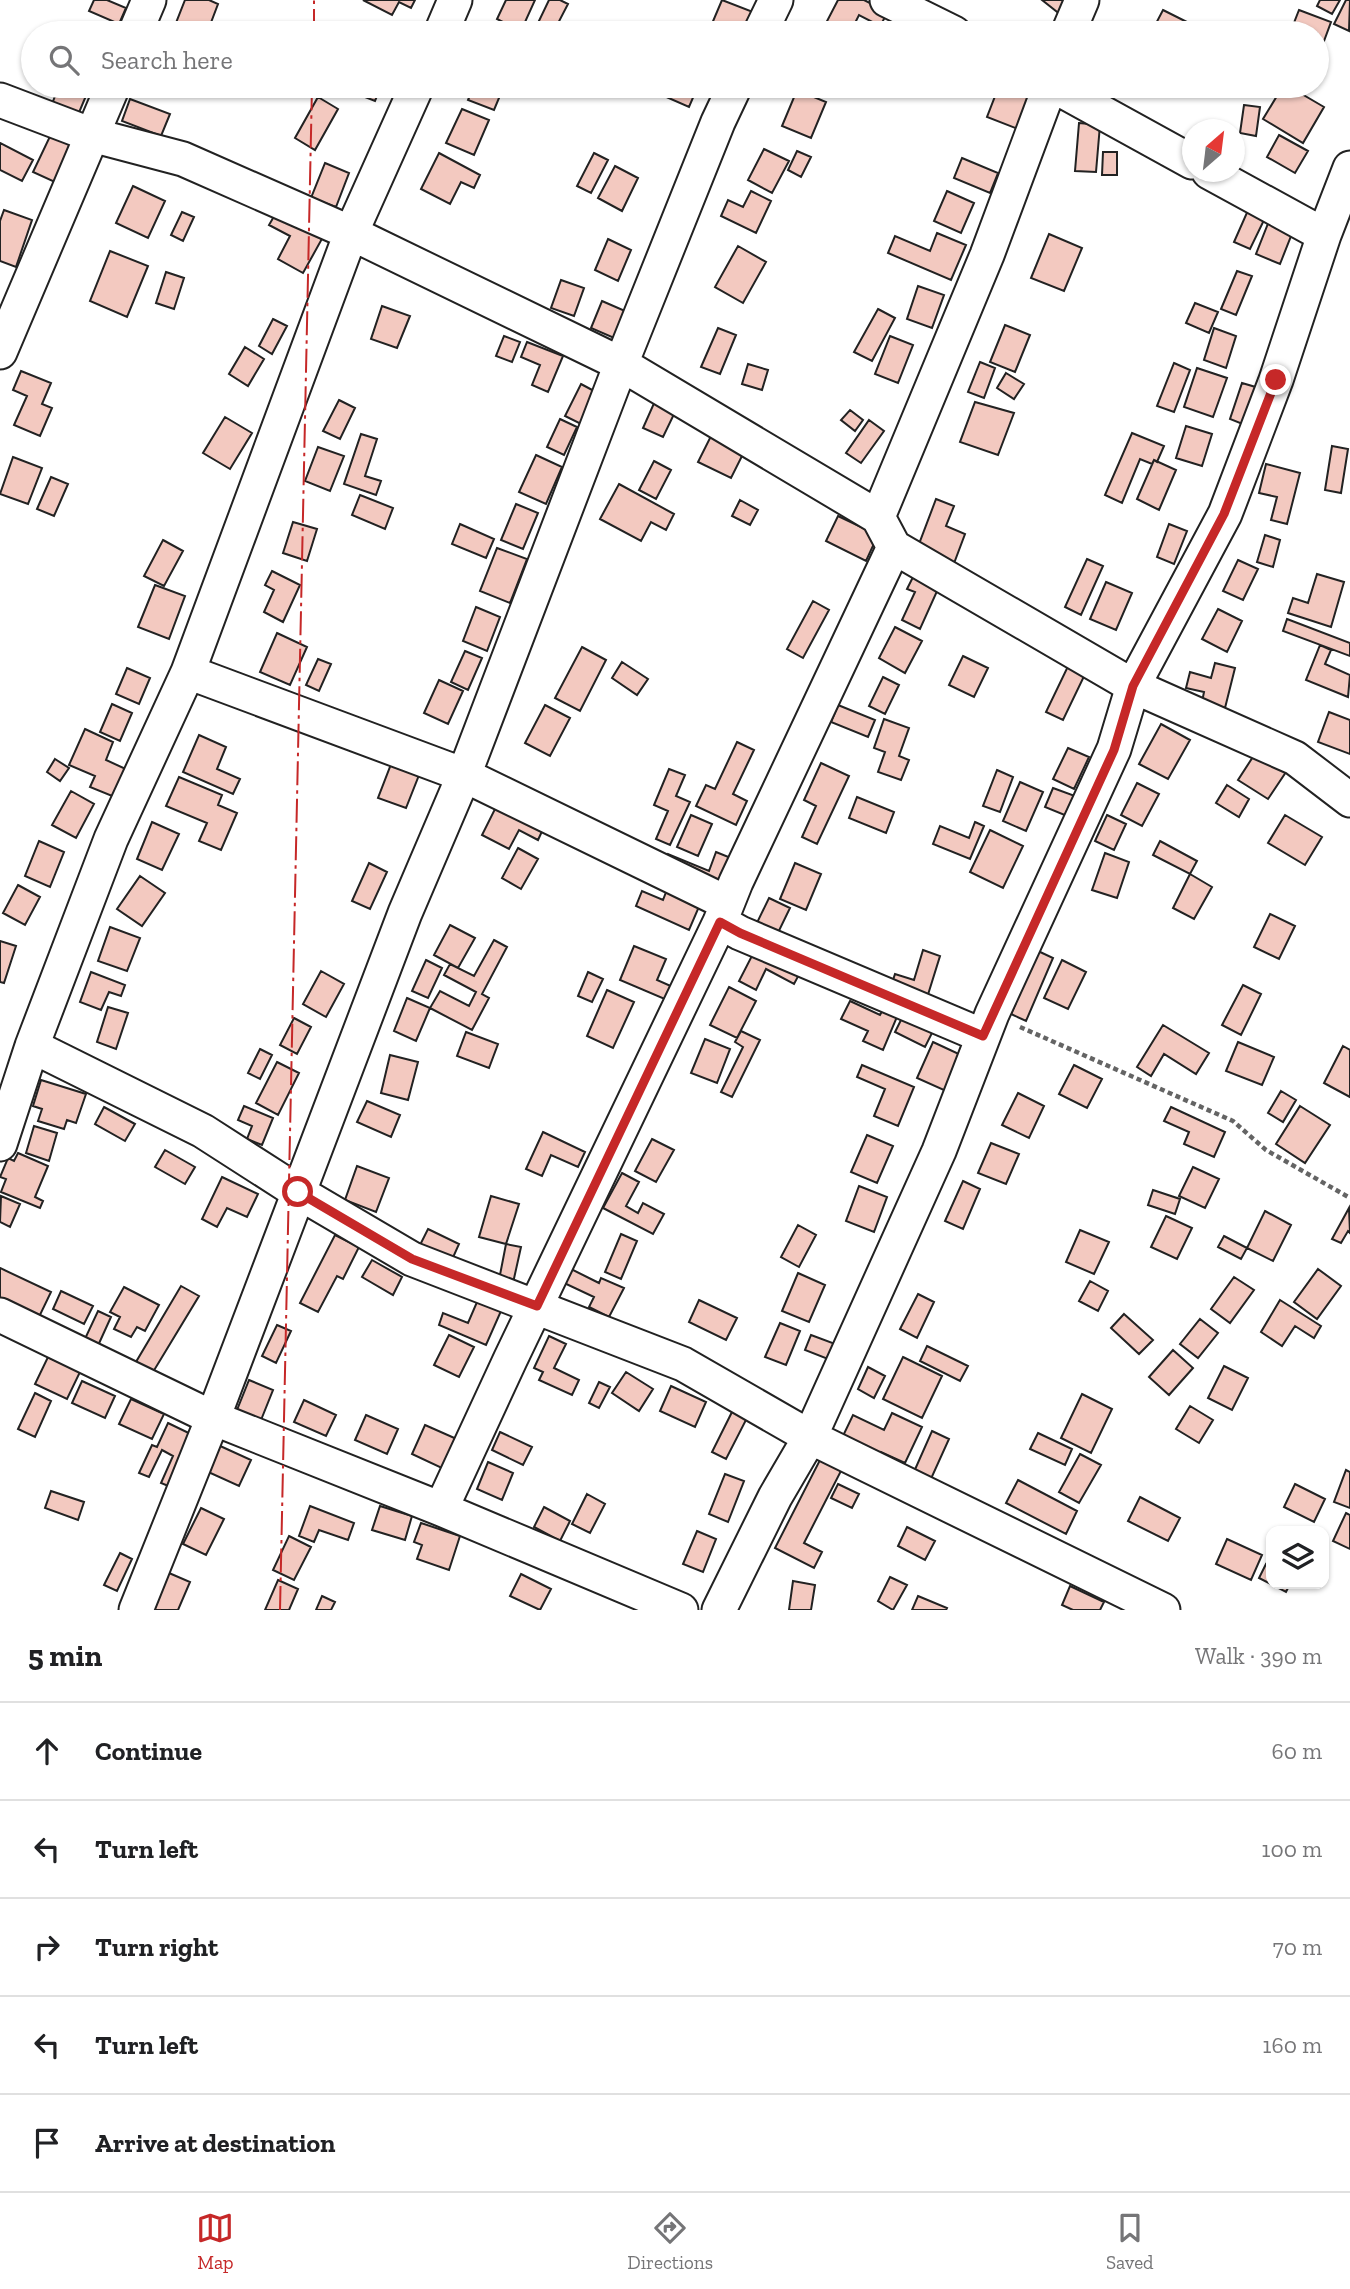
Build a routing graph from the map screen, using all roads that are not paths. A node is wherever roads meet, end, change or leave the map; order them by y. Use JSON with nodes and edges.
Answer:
{"nodes":[{"id":1,"x":149,"y":0,"type":"edge"},
{"id":2,"x":455,"y":0,"type":"edge"},
{"id":3,"x":776,"y":0,"type":"edge"},
{"id":4,"x":887,"y":0,"type":"edge"},
{"id":5,"x":1082,"y":0,"type":"edge"},
{"id":6,"x":140,"y":21,"type":"edge"},
{"id":7,"x":445,"y":21,"type":"edge"},
{"id":8,"x":766,"y":21,"type":"edge"},
{"id":9,"x":930,"y":21,"type":"edge"},
{"id":10,"x":1073,"y":21,"type":"edge"},
{"id":11,"x":108,"y":98,"type":"edge"},
{"id":12,"x":412,"y":98,"type":"edge"},
{"id":13,"x":729,"y":98,"type":"edge"},
{"id":14,"x":1047,"y":98,"type":"edge"},
{"id":15,"x":1074,"y":98,"type":"edge"},
{"id":16,"x":0,"y":100,"type":"edge"},
{"id":17,"x":92,"y":135,"type":"junction"},
{"id":18,"x":1182,"y":157,"type":"edge"},
{"id":19,"x":1350,"y":168,"type":"edge"},
{"id":20,"x":1227,"y":182,"type":"edge"},
{"id":21,"x":351,"y":233,"type":"junction"},
{"id":22,"x":1324,"y":235,"type":"junction"},
{"id":23,"x":0,"y":352,"type":"edge"},
{"id":24,"x":621,"y":364,"type":"junction"},
{"id":25,"x":878,"y":517,"type":"junction"},
{"id":26,"x":894,"y":548,"type":"junction"},
{"id":27,"x":188,"y":672,"type":"junction"},
{"id":28,"x":1133,"y":686,"type":"junction"},
{"id":29,"x":464,"y":775,"type":"junction"},
{"id":30,"x":1350,"y":800,"type":"edge"},
{"id":31,"x":724,"y":913,"type":"junction"},
{"id":32,"x":988,"y":1025,"type":"junction"},
{"id":33,"x":32,"y":1046,"type":"junction"},
{"id":34,"x":0,"y":1144,"type":"edge"},
{"id":35,"x":298,"y":1192,"type":"junction"},
{"id":36,"x":537,"y":1306,"type":"junction"},
{"id":37,"x":0,"y":1315,"type":"edge"},
{"id":38,"x":213,"y":1418,"type":"junction"},
{"id":39,"x":810,"y":1437,"type":"junction"},
{"id":40,"x":441,"y":1508,"type":"junction"},
{"id":41,"x":136,"y":1610,"type":"edge"},
{"id":42,"x":681,"y":1610,"type":"edge"},
{"id":43,"x":719,"y":1610,"type":"edge"},
{"id":44,"x":1163,"y":1610,"type":"edge"}],
"edges":[{"from":1,"to":6,"type":"street"},
{"from":2,"to":7,"type":"street"},
{"from":3,"to":8,"type":"street"},
{"from":4,"to":9,"type":"street"},
{"from":5,"to":10,"type":"street"},
{"from":11,"to":17,"type":"street"},
{"from":12,"to":21,"type":"street"},
{"from":13,"to":24,"type":"street"},
{"from":14,"to":25,"type":"street"},
{"from":15,"to":18,"type":"street"},
{"from":16,"to":17,"type":"street"},
{"from":17,"to":21,"type":"street"},
{"from":17,"to":23,"type":"street"},
{"from":19,"to":22,"type":"street"},
{"from":20,"to":22,"type":"street"},
{"from":21,"to":24,"type":"street"},
{"from":21,"to":27,"type":"street"},
{"from":22,"to":28,"type":"street"},
{"from":24,"to":25,"type":"street"},
{"from":24,"to":29,"type":"street"},
{"from":25,"to":26,"type":"street"},
{"from":26,"to":28,"type":"street"},
{"from":26,"to":31,"type":"street"},
{"from":27,"to":29,"type":"street"},
{"from":27,"to":33,"type":"street"},
{"from":28,"to":30,"type":"street"},
{"from":28,"to":32,"type":"street"},
{"from":29,"to":31,"type":"street"},
{"from":29,"to":35,"type":"street"},
{"from":31,"to":32,"type":"street"},
{"from":31,"to":36,"type":"street"},
{"from":32,"to":39,"type":"street"},
{"from":33,"to":34,"type":"street"},
{"from":33,"to":35,"type":"street"},
{"from":35,"to":36,"type":"street"},
{"from":35,"to":38,"type":"street"},
{"from":36,"to":39,"type":"street"},
{"from":36,"to":40,"type":"street"},
{"from":37,"to":38,"type":"street"},
{"from":38,"to":40,"type":"street"},
{"from":38,"to":41,"type":"street"},
{"from":39,"to":43,"type":"street"},
{"from":39,"to":44,"type":"street"},
{"from":40,"to":42,"type":"street"}]}
